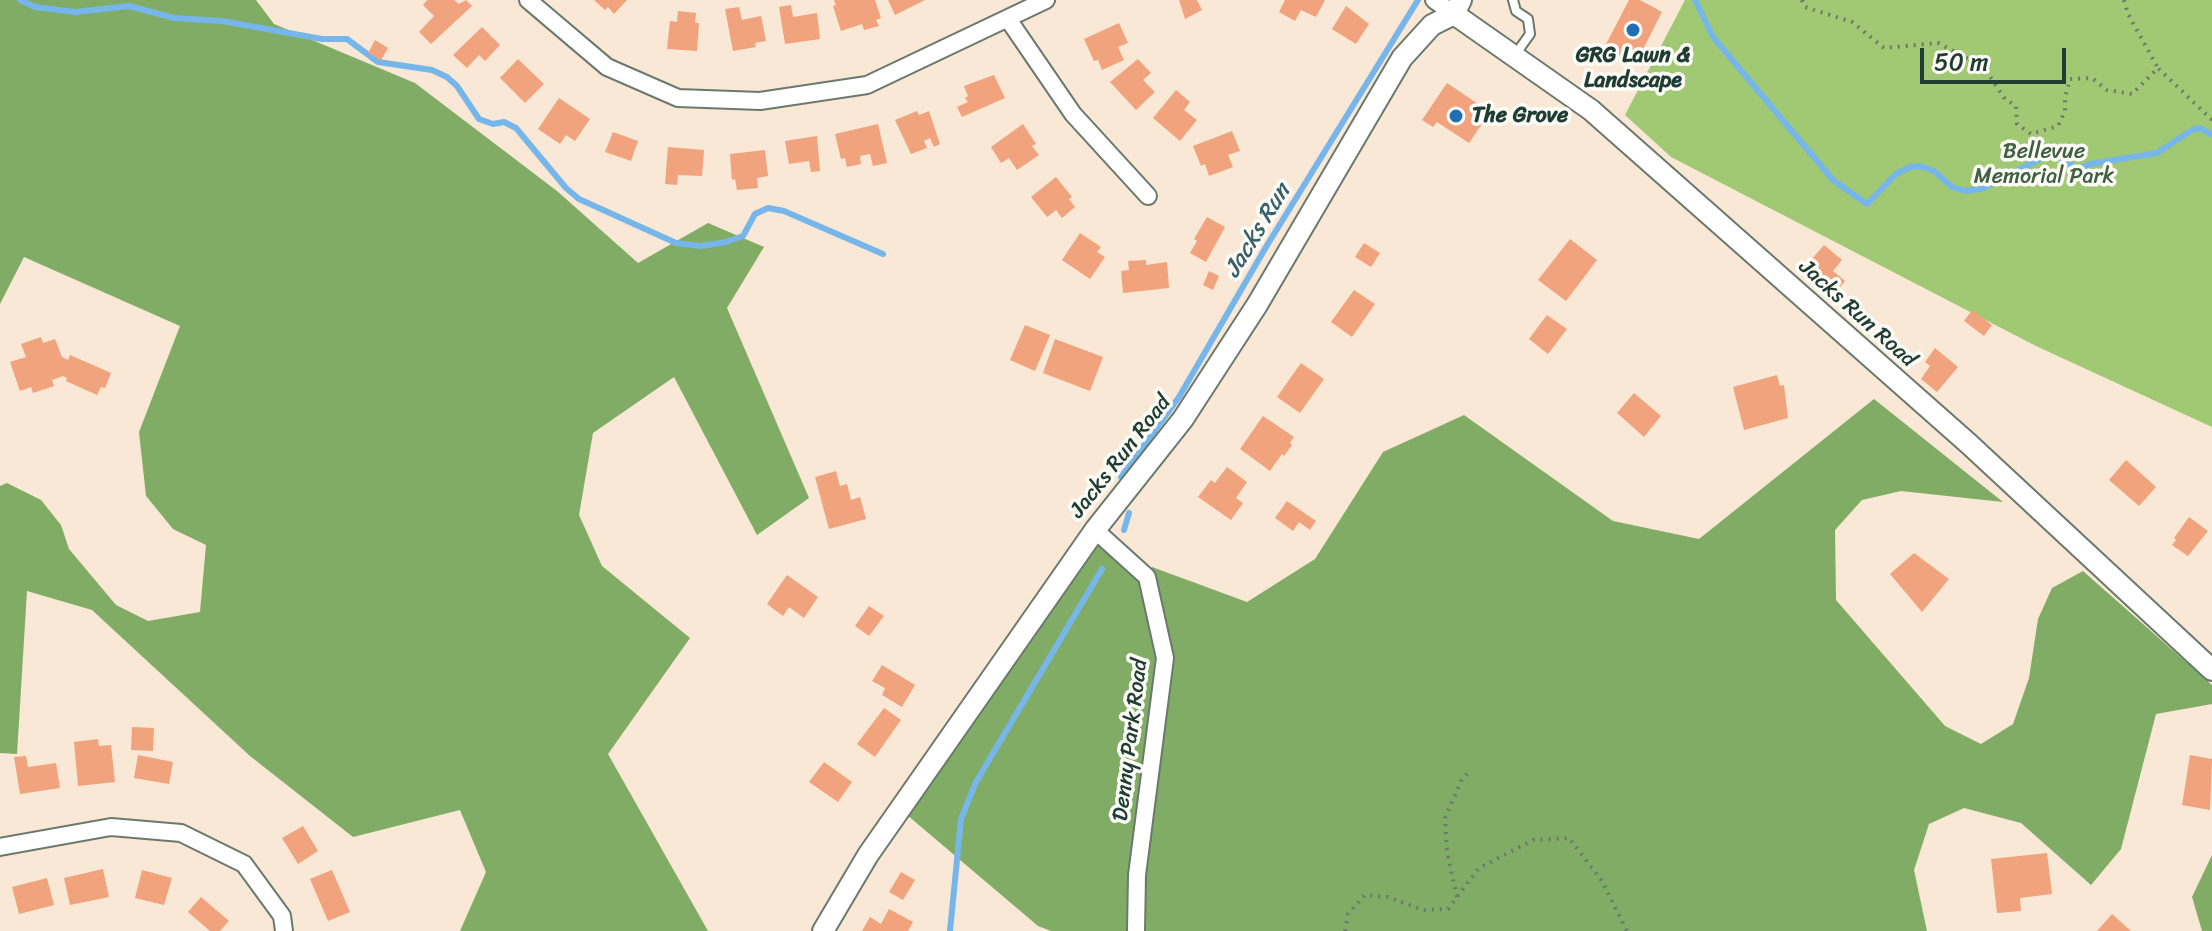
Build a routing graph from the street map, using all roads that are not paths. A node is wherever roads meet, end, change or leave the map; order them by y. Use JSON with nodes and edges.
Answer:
{"nodes":[{"id":1,"x":528,"y":0,"type":"edge"},
{"id":2,"x":1046,"y":0,"type":"edge"},
{"id":3,"x":1434,"y":0,"type":"edge"},
{"id":4,"x":1513,"y":0,"type":"edge"},
{"id":5,"x":1457,"y":7,"type":"edge"},
{"id":6,"x":1008,"y":19,"type":"junction"},
{"id":7,"x":1514,"y":56,"type":"junction"},
{"id":8,"x":1148,"y":196,"type":"dead end"},
{"id":9,"x":1095,"y":530,"type":"junction"},
{"id":10,"x":2212,"y":670,"type":"edge"},
{"id":11,"x":0,"y":847,"type":"edge"},
{"id":12,"x":284,"y":931,"type":"edge"},
{"id":13,"x":823,"y":931,"type":"edge"},
{"id":14,"x":1136,"y":931,"type":"edge"}],
"edges":[{"from":1,"to":6,"type":"street"},
{"from":2,"to":6,"type":"street"},
{"from":3,"to":5,"type":"street"},
{"from":4,"to":7,"type":"lane"},
{"from":5,"to":7,"type":"street","name":"Jacks Run Road"},
{"from":5,"to":9,"type":"street","name":"Jacks Run Road"},
{"from":6,"to":8,"type":"street"},
{"from":7,"to":10,"type":"street","name":"Jacks Run Road"},
{"from":9,"to":13,"type":"street","name":"Jacks Run Road"},
{"from":9,"to":14,"type":"street","name":"Denny Park Road"},
{"from":11,"to":12,"type":"street"}]}
